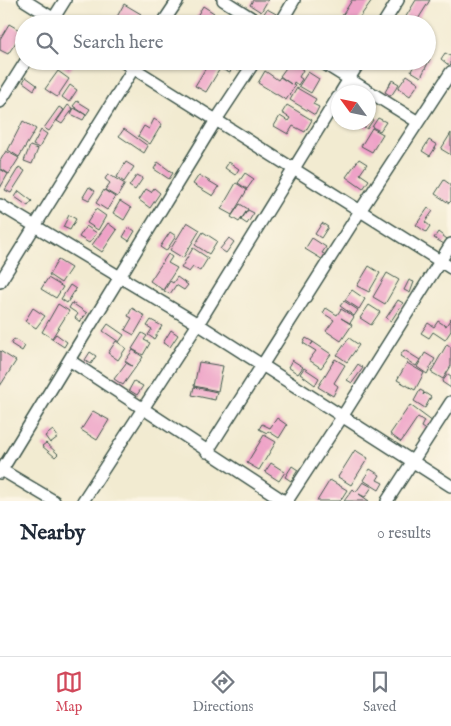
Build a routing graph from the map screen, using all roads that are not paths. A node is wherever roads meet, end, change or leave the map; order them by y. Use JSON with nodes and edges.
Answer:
{"nodes":[{"id":1,"x":24,"y":0,"type":"edge"},
{"id":2,"x":65,"y":0,"type":"edge"},
{"id":3,"x":178,"y":0,"type":"edge"},
{"id":4,"x":223,"y":0,"type":"edge"},
{"id":5,"x":294,"y":0,"type":"edge"},
{"id":6,"x":398,"y":0,"type":"edge"},
{"id":7,"x":45,"y":15,"type":"edge"},
{"id":8,"x":58,"y":15,"type":"edge"},
{"id":9,"x":168,"y":15,"type":"edge"},
{"id":10,"x":247,"y":15,"type":"edge"},
{"id":11,"x":285,"y":15,"type":"edge"},
{"id":12,"x":389,"y":15,"type":"edge"},
{"id":13,"x":20,"y":70,"type":"edge"},
{"id":14,"x":133,"y":70,"type":"edge"},
{"id":15,"x":143,"y":70,"type":"edge"},
{"id":16,"x":249,"y":70,"type":"edge"},
{"id":17,"x":334,"y":70,"type":"edge"},
{"id":18,"x":355,"y":70,"type":"edge"},
{"id":19,"x":451,"y":72,"type":"edge"},
{"id":20,"x":349,"y":80,"type":"junction"},
{"id":21,"x":346,"y":85,"type":"edge"},
{"id":22,"x":0,"y":102,"type":"edge"},
{"id":23,"x":331,"y":109,"type":"edge"},
{"id":24,"x":216,"y":120,"type":"junction"},
{"id":25,"x":418,"y":122,"type":"junction"},
{"id":26,"x":294,"y":170,"type":"junction"},
{"id":27,"x":0,"y":205,"type":"edge"},
{"id":28,"x":360,"y":211,"type":"junction"},
{"id":29,"x":35,"y":227,"type":"junction"},
{"id":30,"x":451,"y":244,"type":"edge"},
{"id":31,"x":440,"y":261,"type":"junction"},
{"id":32,"x":451,"y":268,"type":"edge"},
{"id":33,"x":120,"y":276,"type":"junction"},
{"id":34,"x":0,"y":282,"type":"edge"},
{"id":35,"x":198,"y":324,"type":"junction"},
{"id":36,"x":69,"y":360,"type":"junction"},
{"id":37,"x":262,"y":364,"type":"junction"},
{"id":38,"x":451,"y":402,"type":"edge"},
{"id":39,"x":143,"y":408,"type":"junction"},
{"id":40,"x":342,"y":417,"type":"junction"},
{"id":41,"x":207,"y":452,"type":"junction"},
{"id":42,"x":411,"y":462,"type":"junction"},
{"id":43,"x":1,"y":470,"type":"edge"},
{"id":44,"x":451,"y":486,"type":"edge"},
{"id":45,"x":54,"y":501,"type":"edge"},
{"id":46,"x":83,"y":501,"type":"edge"},
{"id":47,"x":286,"y":501,"type":"edge"},
{"id":48,"x":387,"y":501,"type":"edge"}],
"edges":[{"from":1,"to":7,"type":"street"},
{"from":2,"to":8,"type":"street"},
{"from":3,"to":9,"type":"street"},
{"from":4,"to":10,"type":"street"},
{"from":5,"to":11,"type":"street"},
{"from":6,"to":12,"type":"street"},
{"from":13,"to":22,"type":"street"},
{"from":14,"to":29,"type":"street"},
{"from":15,"to":24,"type":"street"},
{"from":16,"to":24,"type":"street"},
{"from":17,"to":20,"type":"street"},
{"from":18,"to":20,"type":"street"},
{"from":19,"to":25,"type":"street"},
{"from":20,"to":21,"type":"street"},
{"from":20,"to":25,"type":"street"},
{"from":23,"to":26,"type":"street"},
{"from":24,"to":26,"type":"street"},
{"from":24,"to":33,"type":"street"},
{"from":25,"to":28,"type":"street"},
{"from":26,"to":28,"type":"street"},
{"from":26,"to":35,"type":"street"},
{"from":27,"to":29,"type":"street"},
{"from":28,"to":31,"type":"street"},
{"from":28,"to":37,"type":"street"},
{"from":29,"to":33,"type":"street"},
{"from":29,"to":34,"type":"street"},
{"from":30,"to":31,"type":"street"},
{"from":31,"to":32,"type":"street"},
{"from":31,"to":40,"type":"street"},
{"from":33,"to":35,"type":"street"},
{"from":33,"to":36,"type":"street"},
{"from":35,"to":37,"type":"street"},
{"from":35,"to":39,"type":"street"},
{"from":36,"to":39,"type":"street"},
{"from":36,"to":43,"type":"street"},
{"from":37,"to":40,"type":"street"},
{"from":37,"to":41,"type":"street"},
{"from":38,"to":42,"type":"street"},
{"from":39,"to":41,"type":"street"},
{"from":39,"to":46,"type":"street"},
{"from":40,"to":42,"type":"street"},
{"from":40,"to":47,"type":"street"},
{"from":41,"to":47,"type":"street"},
{"from":42,"to":44,"type":"street"},
{"from":42,"to":48,"type":"street"},
{"from":43,"to":45,"type":"street"}]}
